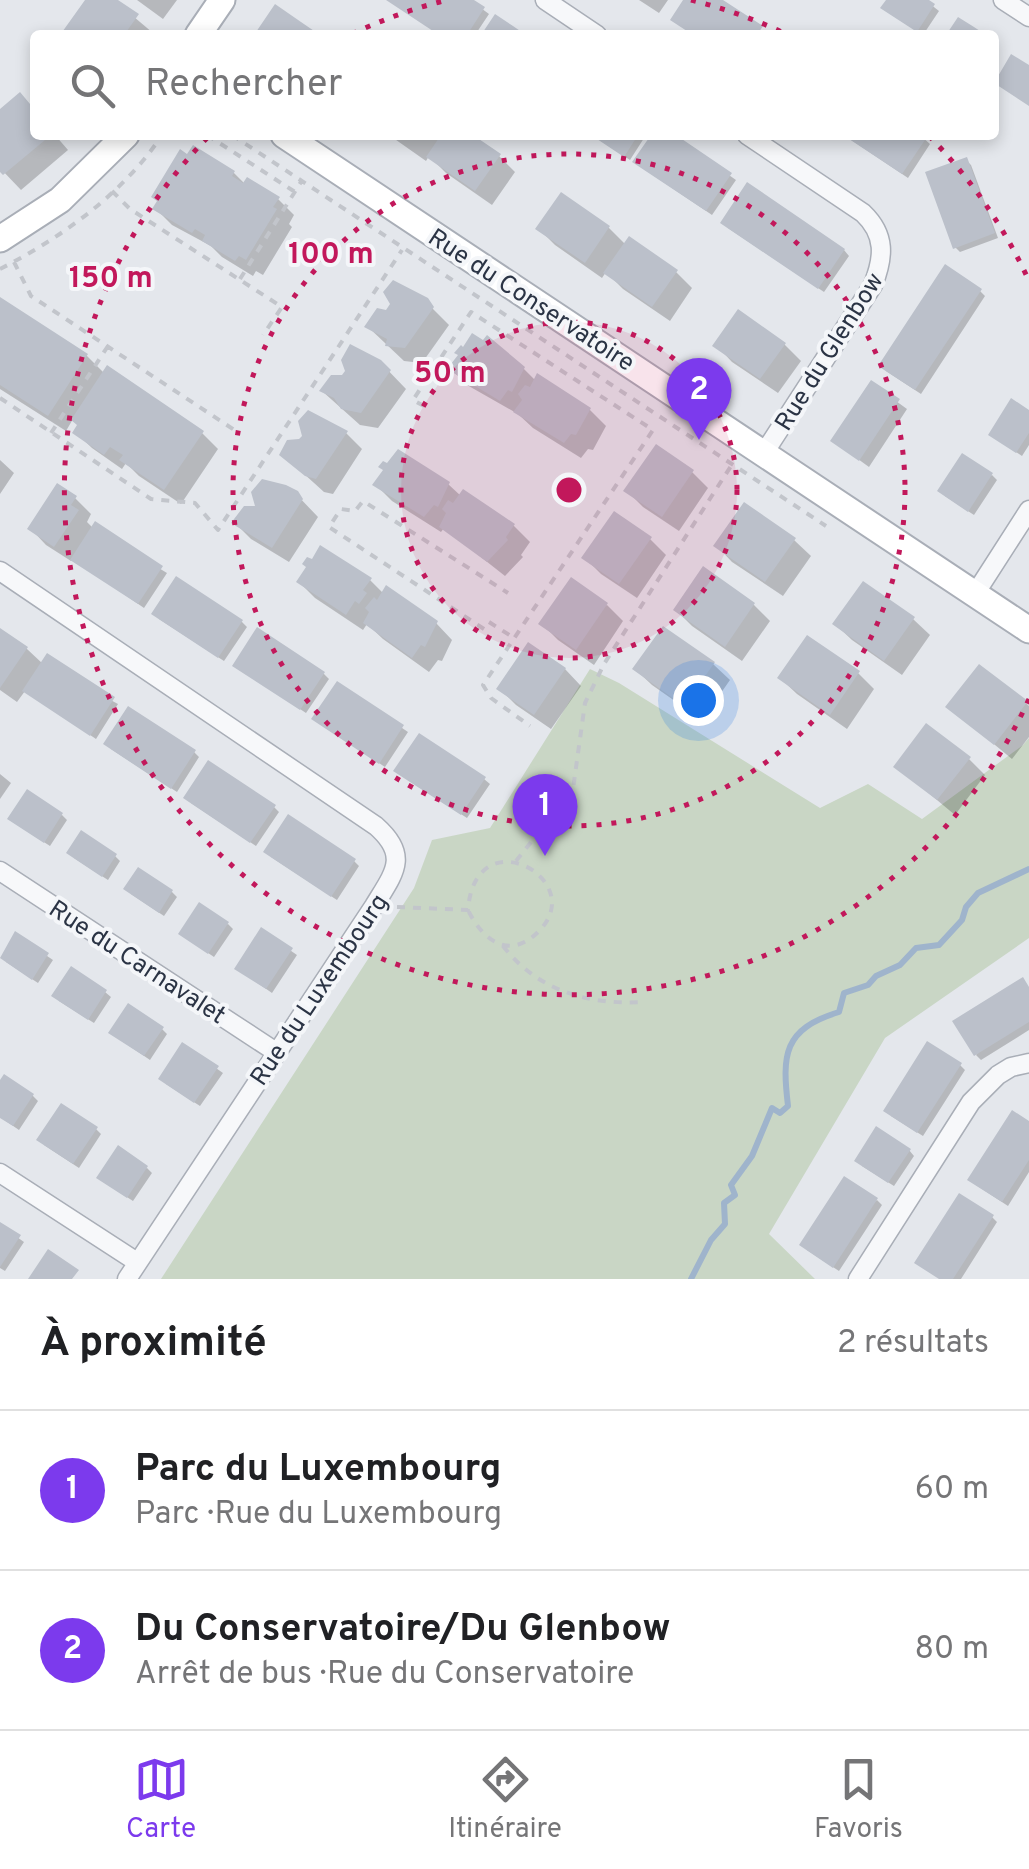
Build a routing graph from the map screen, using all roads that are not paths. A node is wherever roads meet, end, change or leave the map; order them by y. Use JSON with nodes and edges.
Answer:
{"nodes":[{"id":1,"x":222,"y":0,"type":"edge"},
{"id":2,"x":545,"y":0,"type":"edge"},
{"id":3,"x":1003,"y":0,"type":"edge"},
{"id":4,"x":1029,"y":17,"type":"edge"},
{"id":5,"x":201,"y":30,"type":"edge"},
{"id":6,"x":590,"y":30,"type":"edge"},
{"id":7,"x":121,"y":140,"type":"edge"},
{"id":8,"x":292,"y":140,"type":"edge"},
{"id":9,"x":754,"y":140,"type":"edge"},
{"id":10,"x":0,"y":239,"type":"edge"},
{"id":11,"x":764,"y":452,"type":"junction"},
{"id":12,"x":1029,"y":510,"type":"edge"},
{"id":13,"x":0,"y":571,"type":"edge"},
{"id":14,"x":975,"y":594,"type":"junction"},
{"id":15,"x":1029,"y":630,"type":"edge"},
{"id":16,"x":0,"y":871,"type":"edge"},
{"id":17,"x":276,"y":1052,"type":"junction"},
{"id":18,"x":1029,"y":1063,"type":"edge"},
{"id":19,"x":0,"y":1173,"type":"edge"},
{"id":20,"x":137,"y":1262,"type":"junction"},
{"id":21,"x":126,"y":1279,"type":"edge"},
{"id":22,"x":858,"y":1279,"type":"edge"}],
"edges":[{"from":1,"to":5,"type":"street"},
{"from":2,"to":6,"type":"street"},
{"from":3,"to":4,"type":"street"},
{"from":7,"to":10,"type":"street"},
{"from":8,"to":11,"type":"street","name":"Rue du Conservatoire"},
{"from":9,"to":11,"type":"street","name":"Rue du Glenbow"},
{"from":11,"to":14,"type":"street","name":"Rue du Conservatoire"},
{"from":12,"to":14,"type":"street"},
{"from":13,"to":17,"type":"street","name":"Rue du Luxembourg"},
{"from":14,"to":15,"type":"street","name":"Rue du Conservatoire"},
{"from":16,"to":17,"type":"street","name":"Rue du Carnavalet"},
{"from":17,"to":20,"type":"street","name":"Rue du Luxembourg"},
{"from":18,"to":22,"type":"street"},
{"from":19,"to":20,"type":"street"},
{"from":20,"to":21,"type":"street","name":"Rue du Luxembourg"}]}
